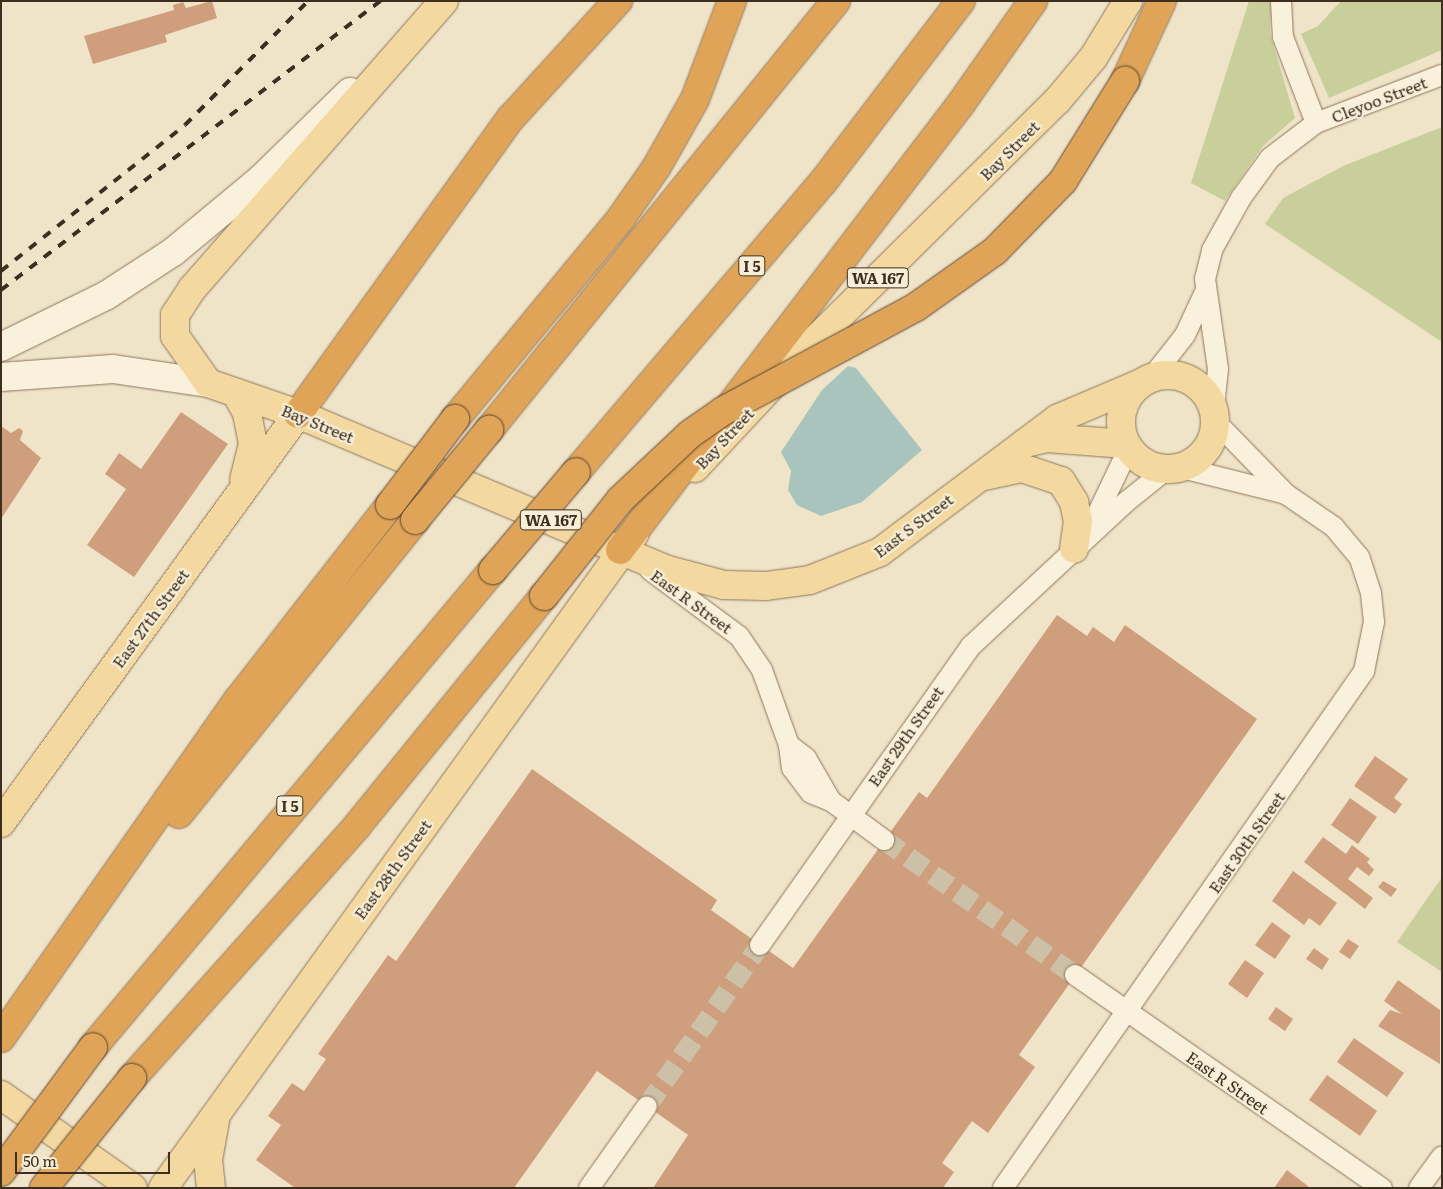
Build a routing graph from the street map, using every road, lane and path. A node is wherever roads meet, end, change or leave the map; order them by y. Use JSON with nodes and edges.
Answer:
{"nodes":[{"id":1,"x":618,"y":1,"type":"edge"},
{"id":2,"x":732,"y":1,"type":"edge"},
{"id":3,"x":961,"y":1,"type":"edge"},
{"id":4,"x":1033,"y":1,"type":"edge"},
{"id":5,"x":1128,"y":1,"type":"edge"},
{"id":6,"x":1162,"y":1,"type":"edge"},
{"id":7,"x":1281,"y":1,"type":"edge"},
{"id":8,"x":436,"y":9,"type":"edge"},
{"id":9,"x":829,"y":10,"type":"edge"},
{"id":10,"x":1442,"y":75,"type":"edge"},
{"id":11,"x":1316,"y":123,"type":"junction"},
{"id":12,"x":1204,"y":294,"type":"junction"},
{"id":13,"x":1,"y":348,"type":"edge"},
{"id":14,"x":1,"y":377,"type":"edge"},
{"id":15,"x":1145,"y":381,"type":"junction"},
{"id":16,"x":208,"y":383,"type":"junction"},
{"id":17,"x":236,"y":393,"type":"junction"},
{"id":18,"x":298,"y":414,"type":"junction"},
{"id":19,"x":1215,"y":414,"type":"junction"},
{"id":20,"x":1022,"y":444,"type":"junction"},
{"id":21,"x":1127,"y":446,"type":"junction"},
{"id":22,"x":1174,"y":468,"type":"junction"},
{"id":23,"x":969,"y":482,"type":"junction"},
{"id":24,"x":1286,"y":494,"type":"junction"},
{"id":25,"x":237,"y":498,"type":"junction"},
{"id":26,"x":1074,"y":549,"type":"junction"},
{"id":27,"x":620,"y":550,"type":"junction"},
{"id":28,"x":850,"y":815,"type":"junction"},
{"id":29,"x":1,"y":823,"type":"edge"},
{"id":30,"x":884,"y":840,"type":"tunnel mouth"},
{"id":31,"x":760,"y":945,"type":"tunnel mouth"},
{"id":32,"x":1075,"y":975,"type":"tunnel mouth"},
{"id":33,"x":26,"y":1004,"type":"junction"},
{"id":34,"x":1127,"y":1012,"type":"junction"},
{"id":35,"x":1,"y":1038,"type":"edge"},
{"id":36,"x":1,"y":1095,"type":"edge"},
{"id":37,"x":647,"y":1106,"type":"tunnel mouth"},
{"id":38,"x":216,"y":1114,"type":"junction"},
{"id":39,"x":1442,"y":1156,"type":"edge"},
{"id":40,"x":1,"y":1172,"type":"edge"},
{"id":41,"x":44,"y":1188,"type":"edge"},
{"id":42,"x":133,"y":1188,"type":"edge"},
{"id":43,"x":163,"y":1188,"type":"edge"},
{"id":44,"x":211,"y":1188,"type":"edge"},
{"id":45,"x":589,"y":1188,"type":"edge"},
{"id":46,"x":1003,"y":1188,"type":"edge"},
{"id":47,"x":1382,"y":1188,"type":"edge"},
{"id":48,"x":1419,"y":1188,"type":"edge"}],
"edges":[{"from":1,"to":18,"type":"highway"},
{"from":2,"to":33,"type":"highway","bridge":true},
{"from":3,"to":40,"type":"highway","number":"I 5","bridge":true},
{"from":4,"to":27,"type":"highway"},
{"from":5,"to":27,"type":"main road","name":"Bay Street","number":"WA 167"},
{"from":6,"to":41,"type":"highway","bridge":true},
{"from":7,"to":11,"type":"street"},
{"from":8,"to":13,"type":"street"},
{"from":8,"to":16,"type":"main road"},
{"from":9,"to":33,"type":"highway","bridge":true},
{"from":10,"to":11,"type":"street","name":"Cleyoo Street"},
{"from":11,"to":12,"type":"street"},
{"from":12,"to":15,"type":"street"},
{"from":12,"to":19,"type":"street"},
{"from":14,"to":16,"type":"street","name":"Bay Street"},
{"from":15,"to":19,"type":"main road"},
{"from":15,"to":20,"type":"main road","name":"East S Street"},
{"from":15,"to":21,"type":"main road"},
{"from":16,"to":17,"type":"main road","name":"Bay Street"},
{"from":17,"to":18,"type":"main road","name":"Bay Street"},
{"from":17,"to":25,"type":"main road"},
{"from":18,"to":25,"type":"main road","name":"East 27th Street"},
{"from":18,"to":27,"type":"main road","name":"Bay Street","number":"WA 167"},
{"from":19,"to":22,"type":"main road"},
{"from":19,"to":24,"type":"street","name":"East 30th Street"},
{"from":20,"to":21,"type":"main road","name":"East S Street"},
{"from":20,"to":23,"type":"main road","name":"East S Street"},
{"from":21,"to":22,"type":"main road"},
{"from":21,"to":26,"type":"street","name":"East 29th Street"},
{"from":22,"to":24,"type":"street","name":"East 30th Street"},
{"from":22,"to":26,"type":"street","name":"East 29th Street"},
{"from":23,"to":26,"type":"main road"},
{"from":23,"to":27,"type":"main road","name":"East S Street"},
{"from":24,"to":34,"type":"street","name":"East 30th Street"},
{"from":25,"to":29,"type":"main road","name":"East 27th Street"},
{"from":26,"to":28,"type":"street","name":"East 29th Street"},
{"from":27,"to":28,"type":"street","name":"East R Street"},
{"from":27,"to":38,"type":"main road","name":"East 28th Street"},
{"from":28,"to":30,"type":"street","name":"East R Street"},
{"from":28,"to":31,"type":"street","name":"East 29th Street"},
{"from":32,"to":34,"type":"street","name":"East R Street"},
{"from":33,"to":35,"type":"highway"},
{"from":34,"to":46,"type":"street","name":"East 30th Street"},
{"from":34,"to":47,"type":"street","name":"East R Street"},
{"from":36,"to":42,"type":"main road"},
{"from":37,"to":45,"type":"street"},
{"from":38,"to":43,"type":"main road","name":"East 28th Street"},
{"from":38,"to":44,"type":"main road"},
{"from":39,"to":48,"type":"street"}]}
